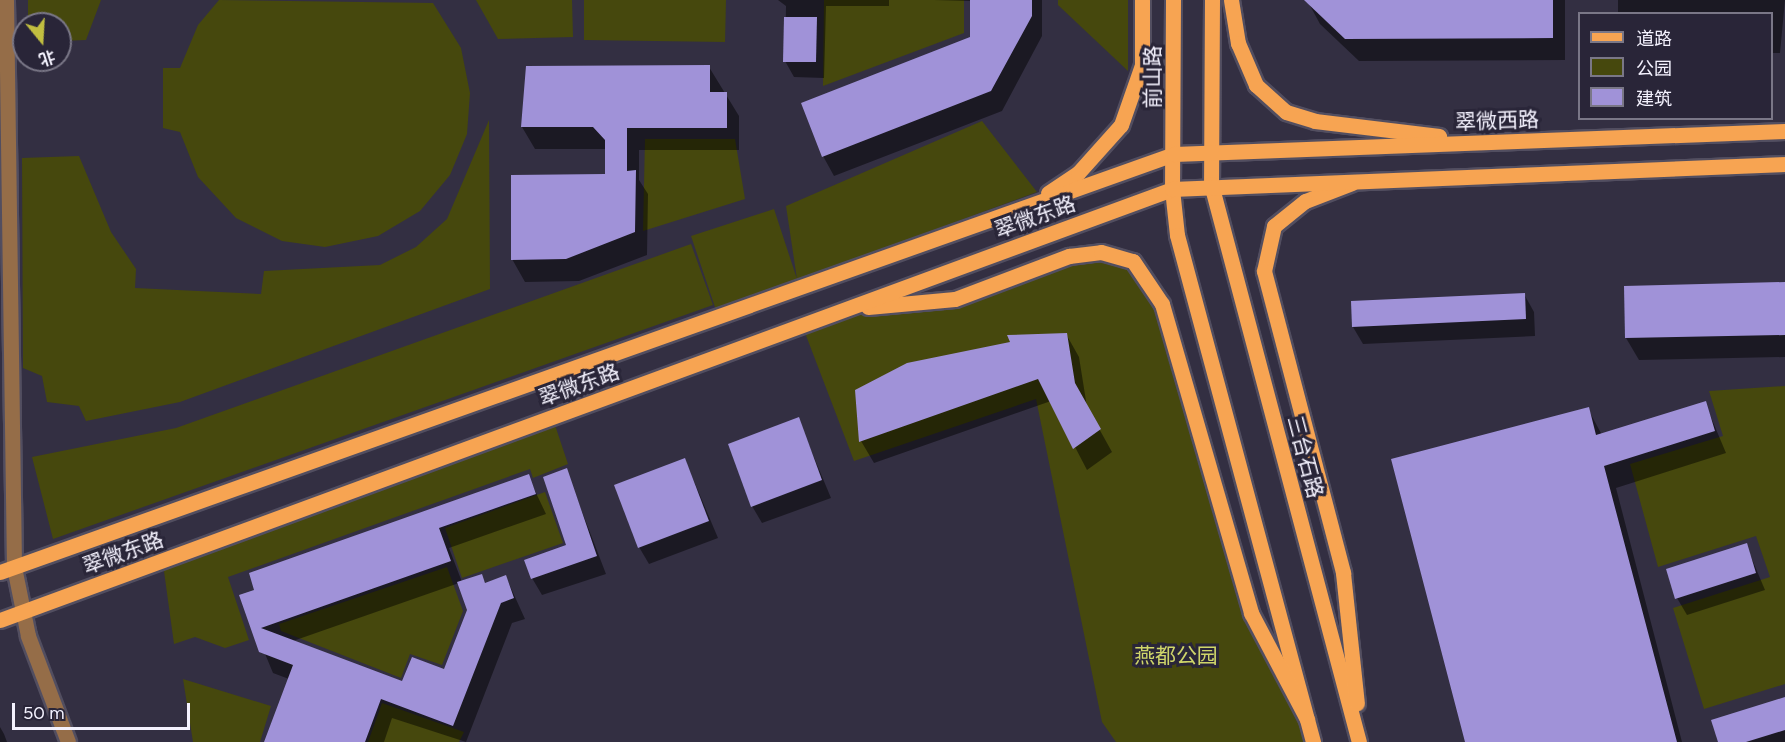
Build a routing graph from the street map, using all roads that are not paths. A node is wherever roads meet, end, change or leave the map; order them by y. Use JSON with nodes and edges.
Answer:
{"nodes":[{"id":1,"x":6,"y":0,"type":"edge"},
{"id":2,"x":1142,"y":0,"type":"edge"},
{"id":3,"x":1173,"y":0,"type":"edge"},
{"id":4,"x":1212,"y":0,"type":"edge"},
{"id":5,"x":1231,"y":0,"type":"edge"},
{"id":6,"x":1785,"y":131,"type":"edge"},
{"id":7,"x":1487,"y":142,"type":"junction"},
{"id":8,"x":1210,"y":152,"type":"junction"},
{"id":9,"x":1174,"y":154,"type":"junction"},
{"id":10,"x":1785,"y":164,"type":"edge"},
{"id":11,"x":1364,"y":179,"type":"junction"},
{"id":12,"x":1211,"y":184,"type":"junction"},
{"id":13,"x":1172,"y":189,"type":"junction"},
{"id":14,"x":1028,"y":206,"type":"junction"},
{"id":15,"x":6,"y":239,"type":"edge"},
{"id":16,"x":847,"y":309,"type":"junction"},
{"id":17,"x":7,"y":570,"type":"edge"},
{"id":18,"x":20,"y":612,"type":"junction"},
{"id":19,"x":0,"y":620,"type":"edge"},
{"id":20,"x":1307,"y":719,"type":"junction"},
{"id":21,"x":68,"y":742,"type":"edge"},
{"id":22,"x":1313,"y":742,"type":"edge"},
{"id":23,"x":1360,"y":742,"type":"edge"}],
"edges":[{"from":1,"to":15,"type":"street"},
{"from":2,"to":14,"type":"main road"},
{"from":3,"to":9,"type":"main road","name":"前山路"},
{"from":4,"to":8,"type":"main road"},
{"from":5,"to":7,"type":"main road"},
{"from":6,"to":7,"type":"main road","name":"翠微西路"},
{"from":7,"to":8,"type":"main road","name":"翠微西路"},
{"from":8,"to":9,"type":"main road","name":"翠微西路"},
{"from":8,"to":12,"type":"main road","name":"三台石路"},
{"from":9,"to":13,"type":"main road","name":"前山路"},
{"from":9,"to":14,"type":"main road","name":"翠微东路"},
{"from":10,"to":11,"type":"main road"},
{"from":11,"to":12,"type":"main road"},
{"from":11,"to":23,"type":"main road"},
{"from":12,"to":13,"type":"main road","name":"翠微东路"},
{"from":12,"to":23,"type":"main road","name":"三台石路"},
{"from":13,"to":16,"type":"main road","name":"翠微东路"},
{"from":13,"to":20,"type":"main road"},
{"from":14,"to":17,"type":"main road","name":"翠微东路"},
{"from":15,"to":17,"type":"street"},
{"from":16,"to":18,"type":"main road","name":"翠微东路"},
{"from":16,"to":20,"type":"main road"},
{"from":17,"to":18,"type":"street"},
{"from":18,"to":19,"type":"main road","name":"翠微东路"},
{"from":18,"to":21,"type":"street"},
{"from":20,"to":22,"type":"main road"}]}
